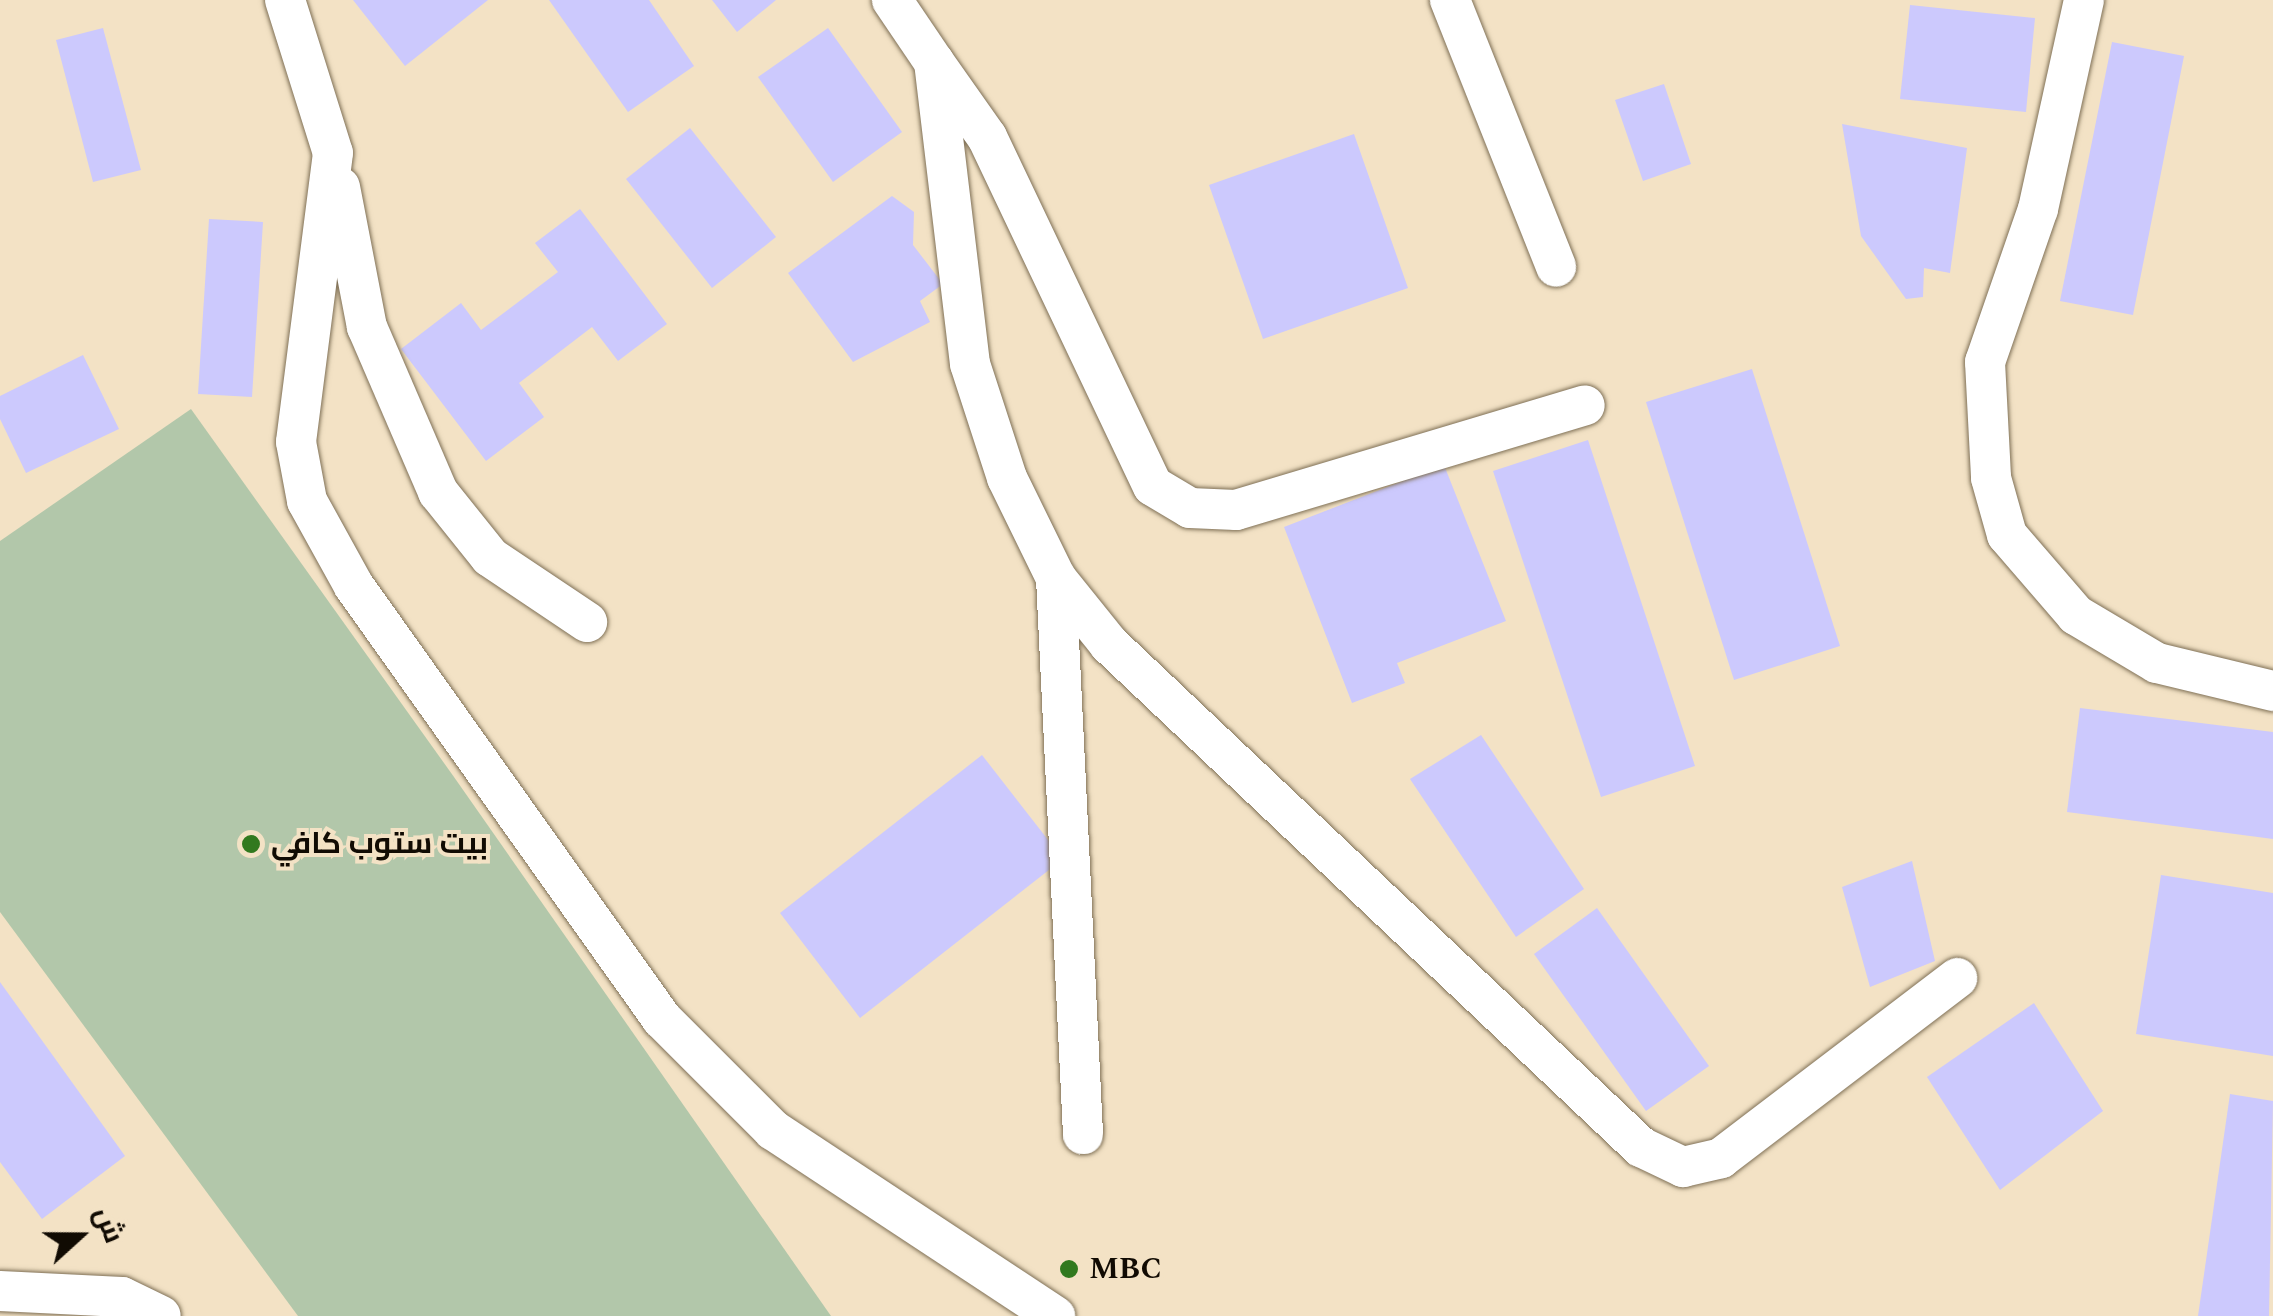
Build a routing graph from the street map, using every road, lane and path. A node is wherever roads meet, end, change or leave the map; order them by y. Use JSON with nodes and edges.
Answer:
{"nodes":[{"id":1,"x":285,"y":0,"type":"edge"},
{"id":2,"x":892,"y":0,"type":"edge"},
{"id":3,"x":1450,"y":0,"type":"edge"},
{"id":4,"x":2084,"y":0,"type":"edge"},
{"id":5,"x":934,"y":62,"type":"junction"},
{"id":6,"x":333,"y":153,"type":"junction"},
{"id":7,"x":1556,"y":267,"type":"dead end"},
{"id":8,"x":1584,"y":405,"type":"dead end"},
{"id":9,"x":1056,"y":578,"type":"junction"},
{"id":10,"x":587,"y":622,"type":"dead end"},
{"id":11,"x":2273,"y":692,"type":"edge"},
{"id":12,"x":1957,"y":978,"type":"dead end"},
{"id":13,"x":1083,"y":1134,"type":"dead end"},
{"id":14,"x":0,"y":1291,"type":"edge"},
{"id":15,"x":162,"y":1316,"type":"edge"},
{"id":16,"x":1054,"y":1316,"type":"edge"}],
"edges":[{"from":1,"to":6,"type":"street"},
{"from":2,"to":5,"type":"street"},
{"from":3,"to":7,"type":"street"},
{"from":4,"to":11,"type":"street"},
{"from":5,"to":8,"type":"street"},
{"from":5,"to":9,"type":"street"},
{"from":6,"to":10,"type":"street"},
{"from":6,"to":16,"type":"street"},
{"from":9,"to":12,"type":"street"},
{"from":9,"to":13,"type":"street"},
{"from":14,"to":15,"type":"street"}]}
